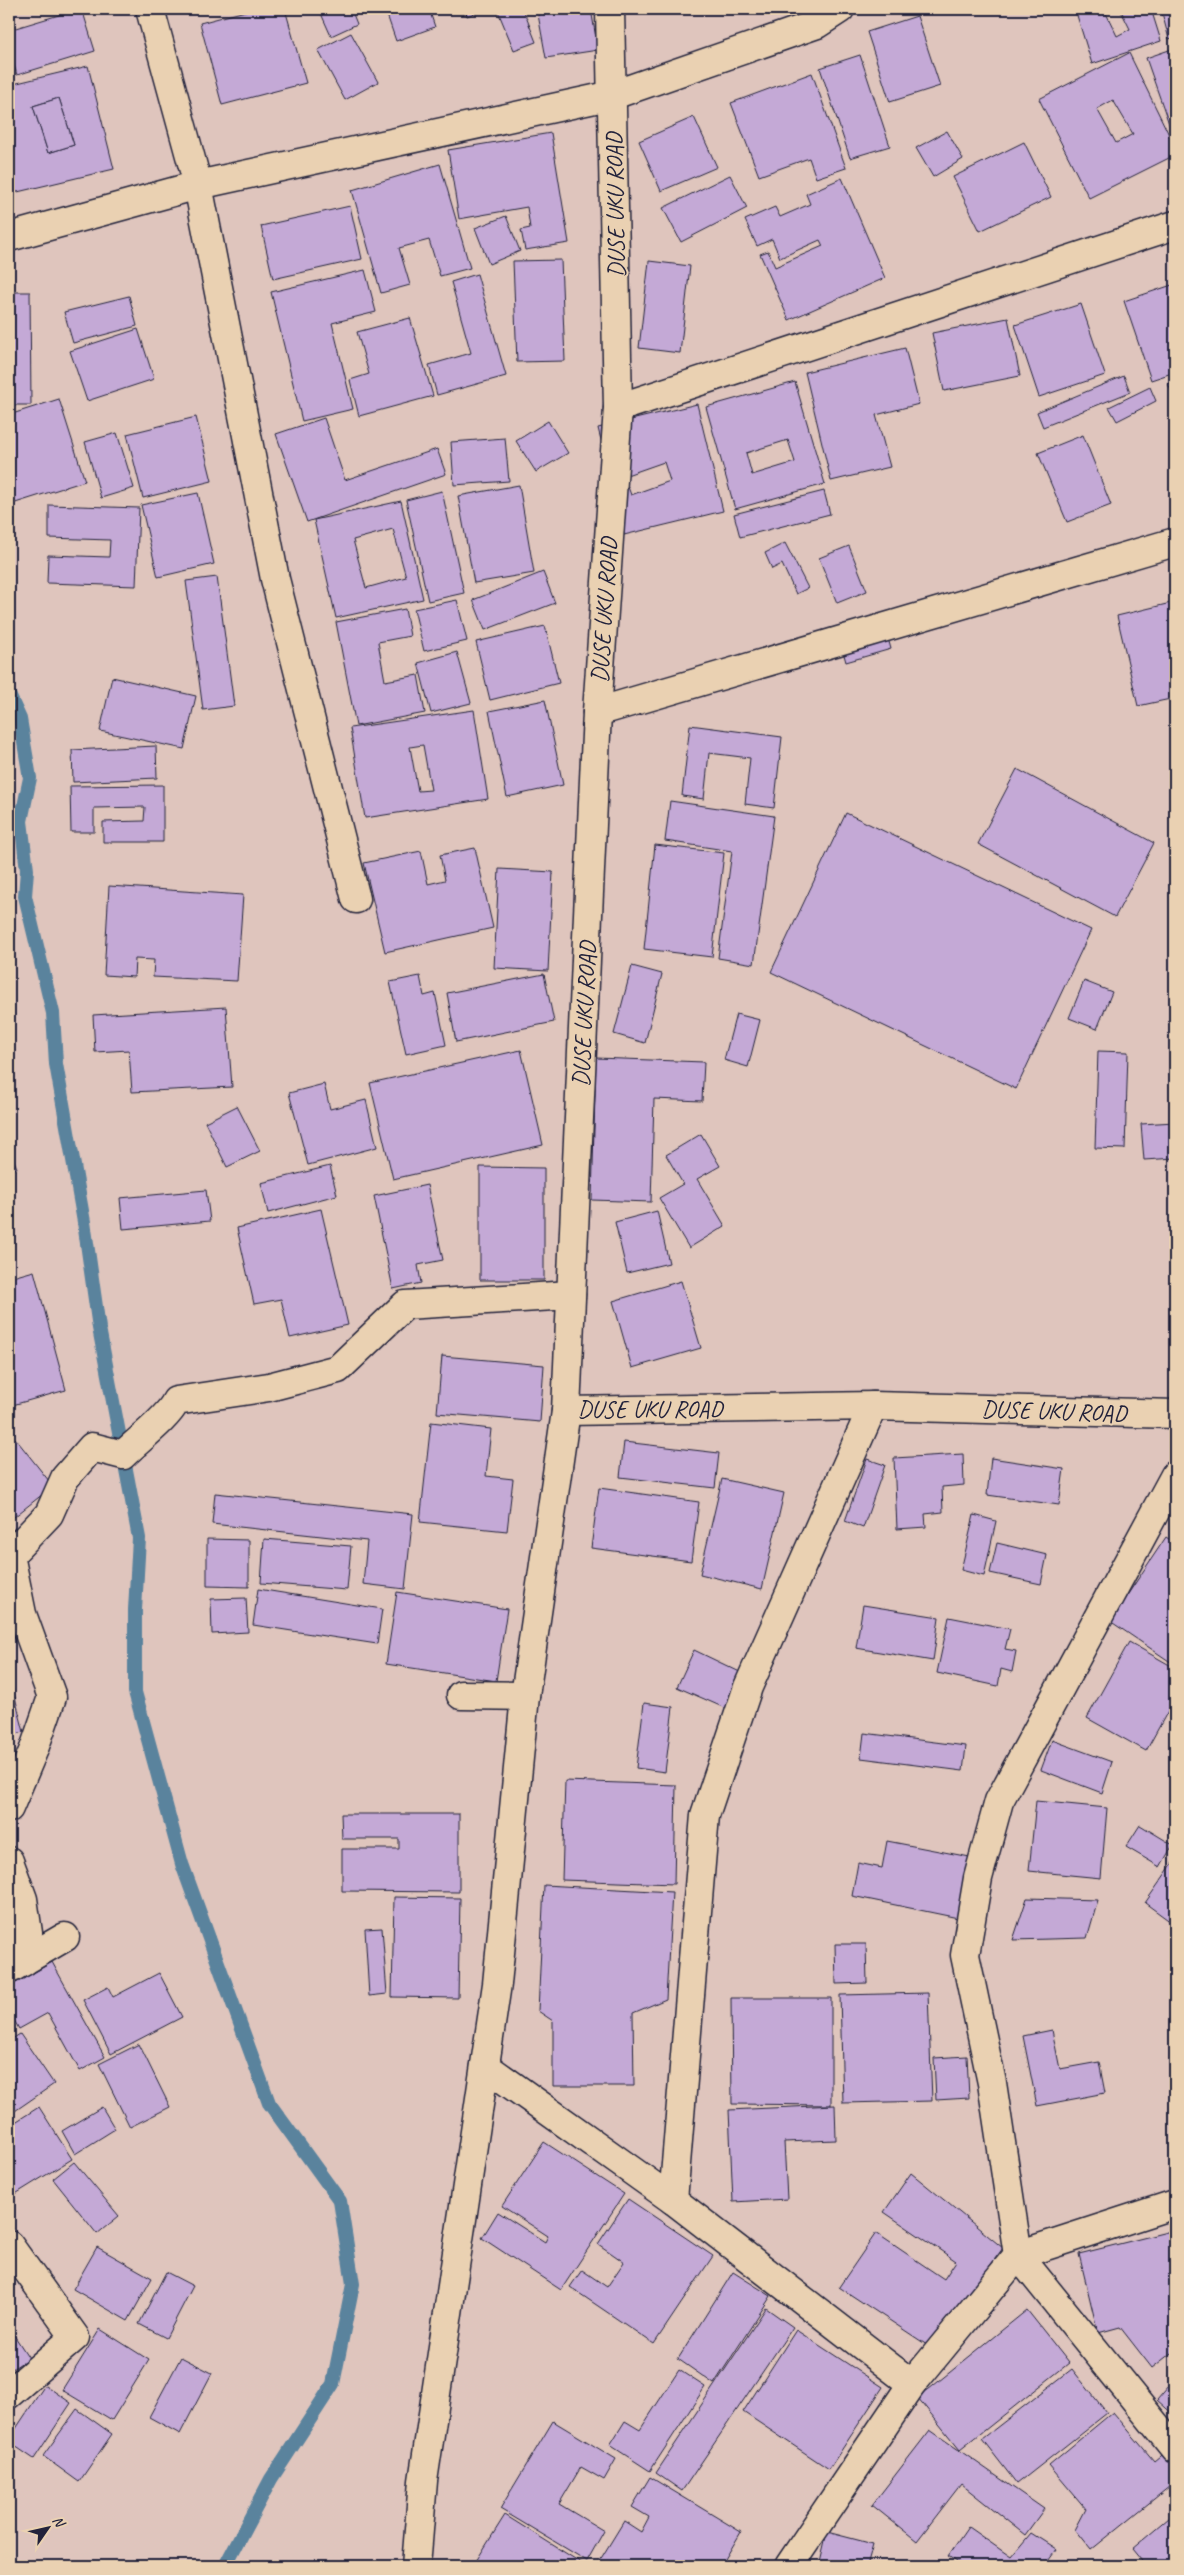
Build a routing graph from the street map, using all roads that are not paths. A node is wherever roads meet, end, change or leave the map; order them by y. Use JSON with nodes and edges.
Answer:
{"nodes":[{"id":1,"x":150,"y":9,"type":"edge"},
{"id":2,"x":610,"y":9,"type":"edge"},
{"id":3,"x":840,"y":9,"type":"edge"},
{"id":4,"x":613,"y":95,"type":"junction"},
{"id":5,"x":198,"y":185,"type":"junction"},
{"id":6,"x":1175,"y":225,"type":"edge"},
{"id":7,"x":9,"y":237,"type":"edge"},
{"id":8,"x":618,"y":408,"type":"junction"},
{"id":9,"x":1175,"y":542,"type":"edge"},
{"id":10,"x":597,"y":712,"type":"junction"},
{"id":11,"x":356,"y":899,"type":"dead end"},
{"id":12,"x":571,"y":1294,"type":"junction"},
{"id":13,"x":873,"y":1406,"type":"junction"},
{"id":14,"x":566,"y":1411,"type":"junction"},
{"id":15,"x":1175,"y":1414,"type":"edge"},
{"id":16,"x":1175,"y":1476,"type":"edge"},
{"id":17,"x":9,"y":1555,"type":"edge"},
{"id":18,"x":461,"y":1695,"type":"dead end"},
{"id":19,"x":525,"y":1696,"type":"junction"},
{"id":20,"x":9,"y":1808,"type":"edge"},
{"id":21,"x":9,"y":1861,"type":"edge"},
{"id":22,"x":65,"y":1937,"type":"dead end"},
{"id":23,"x":16,"y":1966,"type":"edge"},
{"id":24,"x":485,"y":2066,"type":"junction"},
{"id":25,"x":674,"y":2200,"type":"junction"},
{"id":26,"x":1175,"y":2204,"type":"edge"},
{"id":27,"x":9,"y":2245,"type":"edge"},
{"id":28,"x":1018,"y":2255,"type":"junction"},
{"id":29,"x":912,"y":2384,"type":"junction"},
{"id":30,"x":9,"y":2394,"type":"edge"},
{"id":31,"x":1175,"y":2449,"type":"edge"},
{"id":32,"x":416,"y":2566,"type":"edge"},
{"id":33,"x":789,"y":2566,"type":"edge"}],
"edges":[{"from":1,"to":5,"type":"street"},
{"from":2,"to":4,"type":"street","name":"DUSE UKU ROAD"},
{"from":3,"to":4,"type":"street"},
{"from":4,"to":5,"type":"street"},
{"from":4,"to":8,"type":"street","name":"DUSE UKU ROAD"},
{"from":5,"to":7,"type":"street"},
{"from":5,"to":11,"type":"street"},
{"from":6,"to":8,"type":"street"},
{"from":8,"to":10,"type":"street","name":"DUSE UKU ROAD"},
{"from":9,"to":10,"type":"street"},
{"from":10,"to":12,"type":"street","name":"DUSE UKU ROAD"},
{"from":12,"to":14,"type":"street","name":"DUSE UKU ROAD"},
{"from":12,"to":17,"type":"street"},
{"from":13,"to":14,"type":"street","name":"DUSE UKU ROAD"},
{"from":13,"to":15,"type":"street","name":"DUSE UKU ROAD"},
{"from":13,"to":25,"type":"street"},
{"from":14,"to":19,"type":"street"},
{"from":16,"to":28,"type":"street"},
{"from":17,"to":20,"type":"street"},
{"from":18,"to":19,"type":"street"},
{"from":19,"to":24,"type":"street"},
{"from":21,"to":23,"type":"street"},
{"from":22,"to":23,"type":"street"},
{"from":24,"to":25,"type":"street"},
{"from":24,"to":32,"type":"street"},
{"from":25,"to":29,"type":"street"},
{"from":26,"to":28,"type":"street"},
{"from":27,"to":30,"type":"street"},
{"from":28,"to":29,"type":"street"},
{"from":28,"to":31,"type":"street"},
{"from":29,"to":33,"type":"street"}]}
